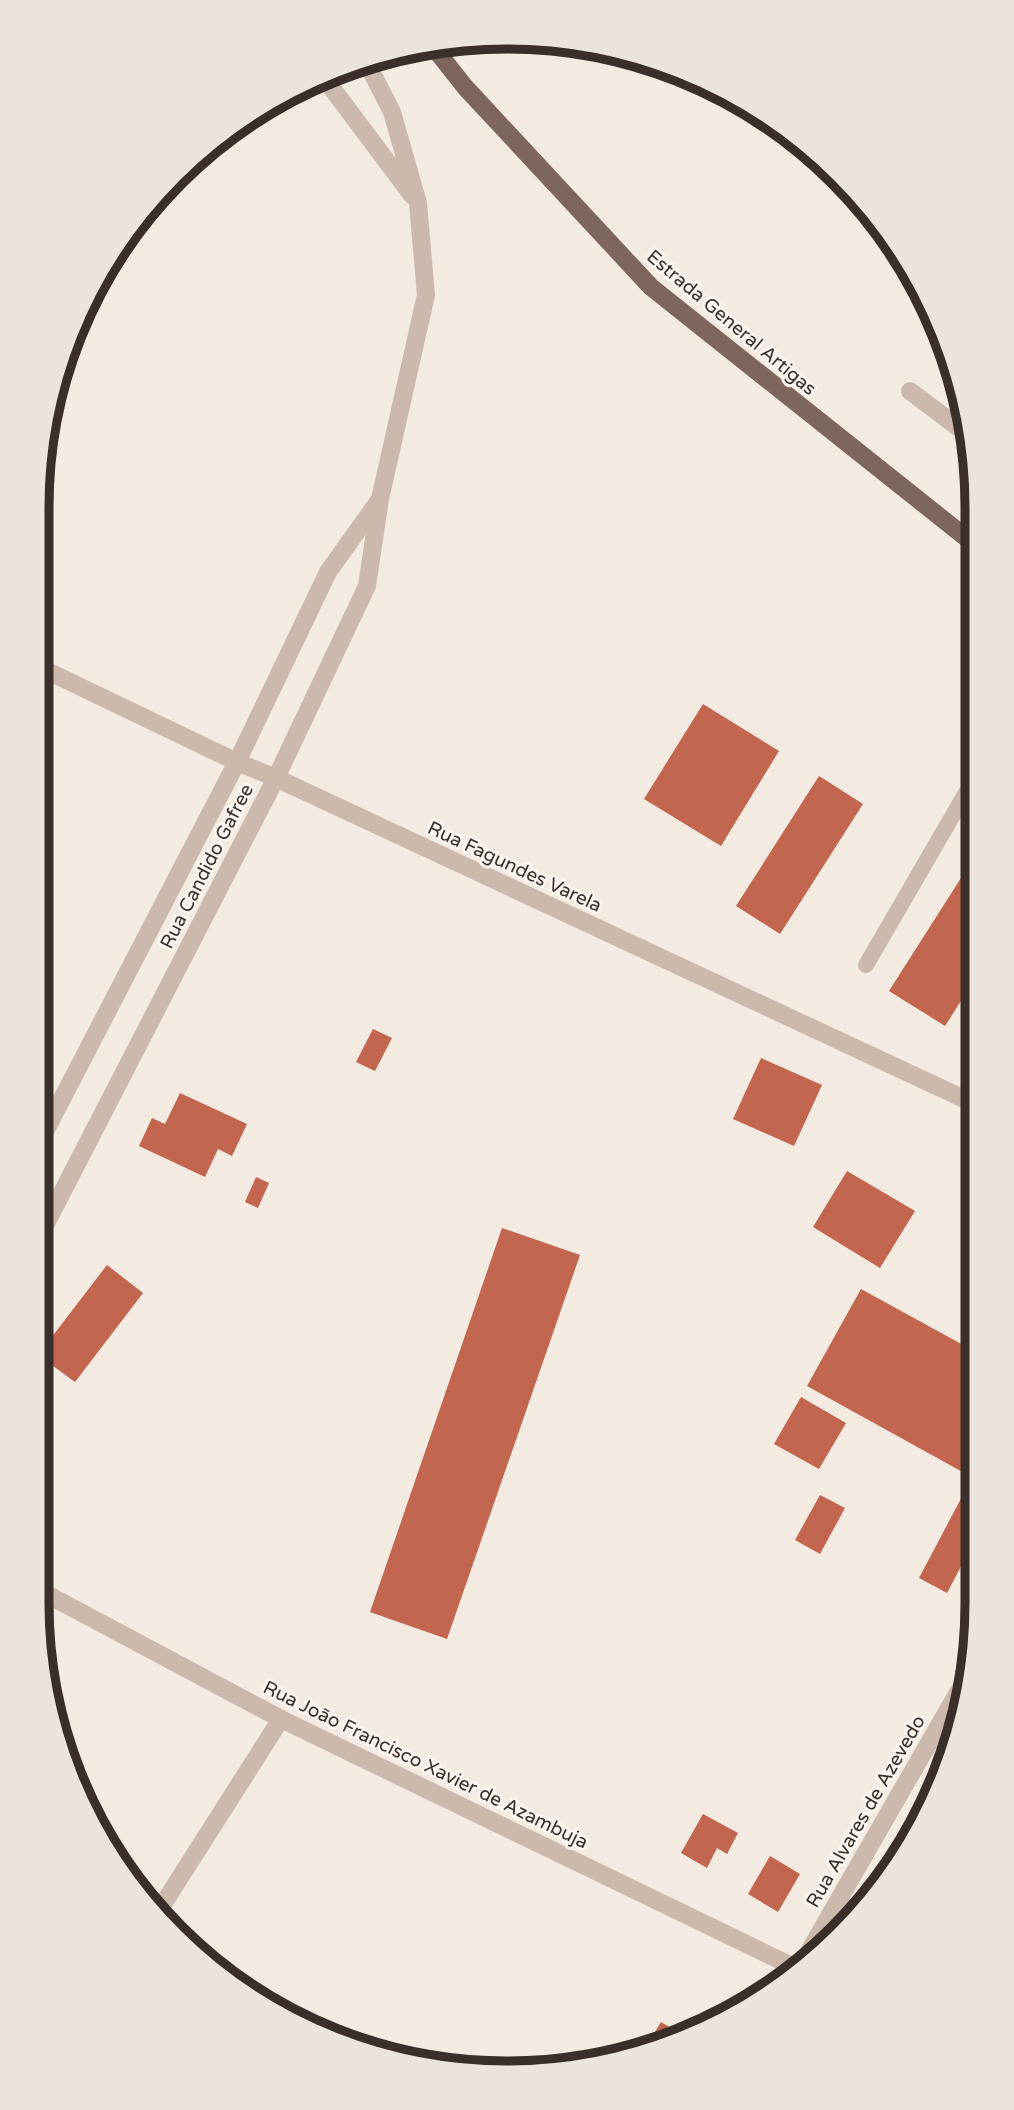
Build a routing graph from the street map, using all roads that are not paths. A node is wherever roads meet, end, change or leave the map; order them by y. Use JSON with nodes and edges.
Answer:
{"nodes":[{"id":1,"x":439,"y":54,"type":"edge"},
{"id":2,"x":371,"y":70,"type":"edge"},
{"id":3,"x":330,"y":85,"type":"edge"},
{"id":4,"x":418,"y":203,"type":"junction"},
{"id":5,"x":910,"y":391,"type":"dead end"},
{"id":6,"x":958,"y":427,"type":"edge"},
{"id":7,"x":380,"y":499,"type":"junction"},
{"id":8,"x":965,"y":537,"type":"edge"},
{"id":9,"x":49,"y":672,"type":"edge"},
{"id":10,"x":237,"y":762,"type":"junction"},
{"id":11,"x":276,"y":778,"type":"junction"},
{"id":12,"x":965,"y":794,"type":"edge"},
{"id":13,"x":866,"y":965,"type":"dead end"},
{"id":14,"x":965,"y":1099,"type":"edge"},
{"id":15,"x":49,"y":1124,"type":"edge"},
{"id":16,"x":49,"y":1218,"type":"edge"},
{"id":17,"x":49,"y":1595,"type":"edge"},
{"id":18,"x":954,"y":1699,"type":"edge"},
{"id":19,"x":281,"y":1719,"type":"junction"},
{"id":20,"x":163,"y":1905,"type":"edge"},
{"id":21,"x":815,"y":1942,"type":"edge"},
{"id":22,"x":787,"y":1965,"type":"edge"}],
"edges":[{"from":1,"to":8,"type":"main road","name":"Estrada General Artigas"},
{"from":2,"to":4,"type":"street","name":"Rua Candido Gafree"},
{"from":3,"to":4,"type":"street"},
{"from":4,"to":7,"type":"street","name":"Rua Candido Gafree"},
{"from":5,"to":6,"type":"street"},
{"from":7,"to":10,"type":"street","name":"Rua Candido Gafree"},
{"from":7,"to":11,"type":"street","name":"Rua Candido Gafree"},
{"from":9,"to":10,"type":"street","name":"Rua Fagundes Varela"},
{"from":10,"to":11,"type":"street","name":"Rua Fagundes Varela"},
{"from":10,"to":15,"type":"street","name":"Rua Candido Gafree"},
{"from":11,"to":14,"type":"street","name":"Rua Fagundes Varela"},
{"from":11,"to":16,"type":"street","name":"Rua Candido Gafree"},
{"from":12,"to":13,"type":"lane"},
{"from":17,"to":19,"type":"street","name":"Rua João Francisco Xavier de Azambuja"},
{"from":18,"to":21,"type":"street","name":"Rua Alvares de Azevedo"},
{"from":19,"to":20,"type":"street"},
{"from":19,"to":22,"type":"street","name":"Rua João Francisco Xavier de Azambuja"}]}
